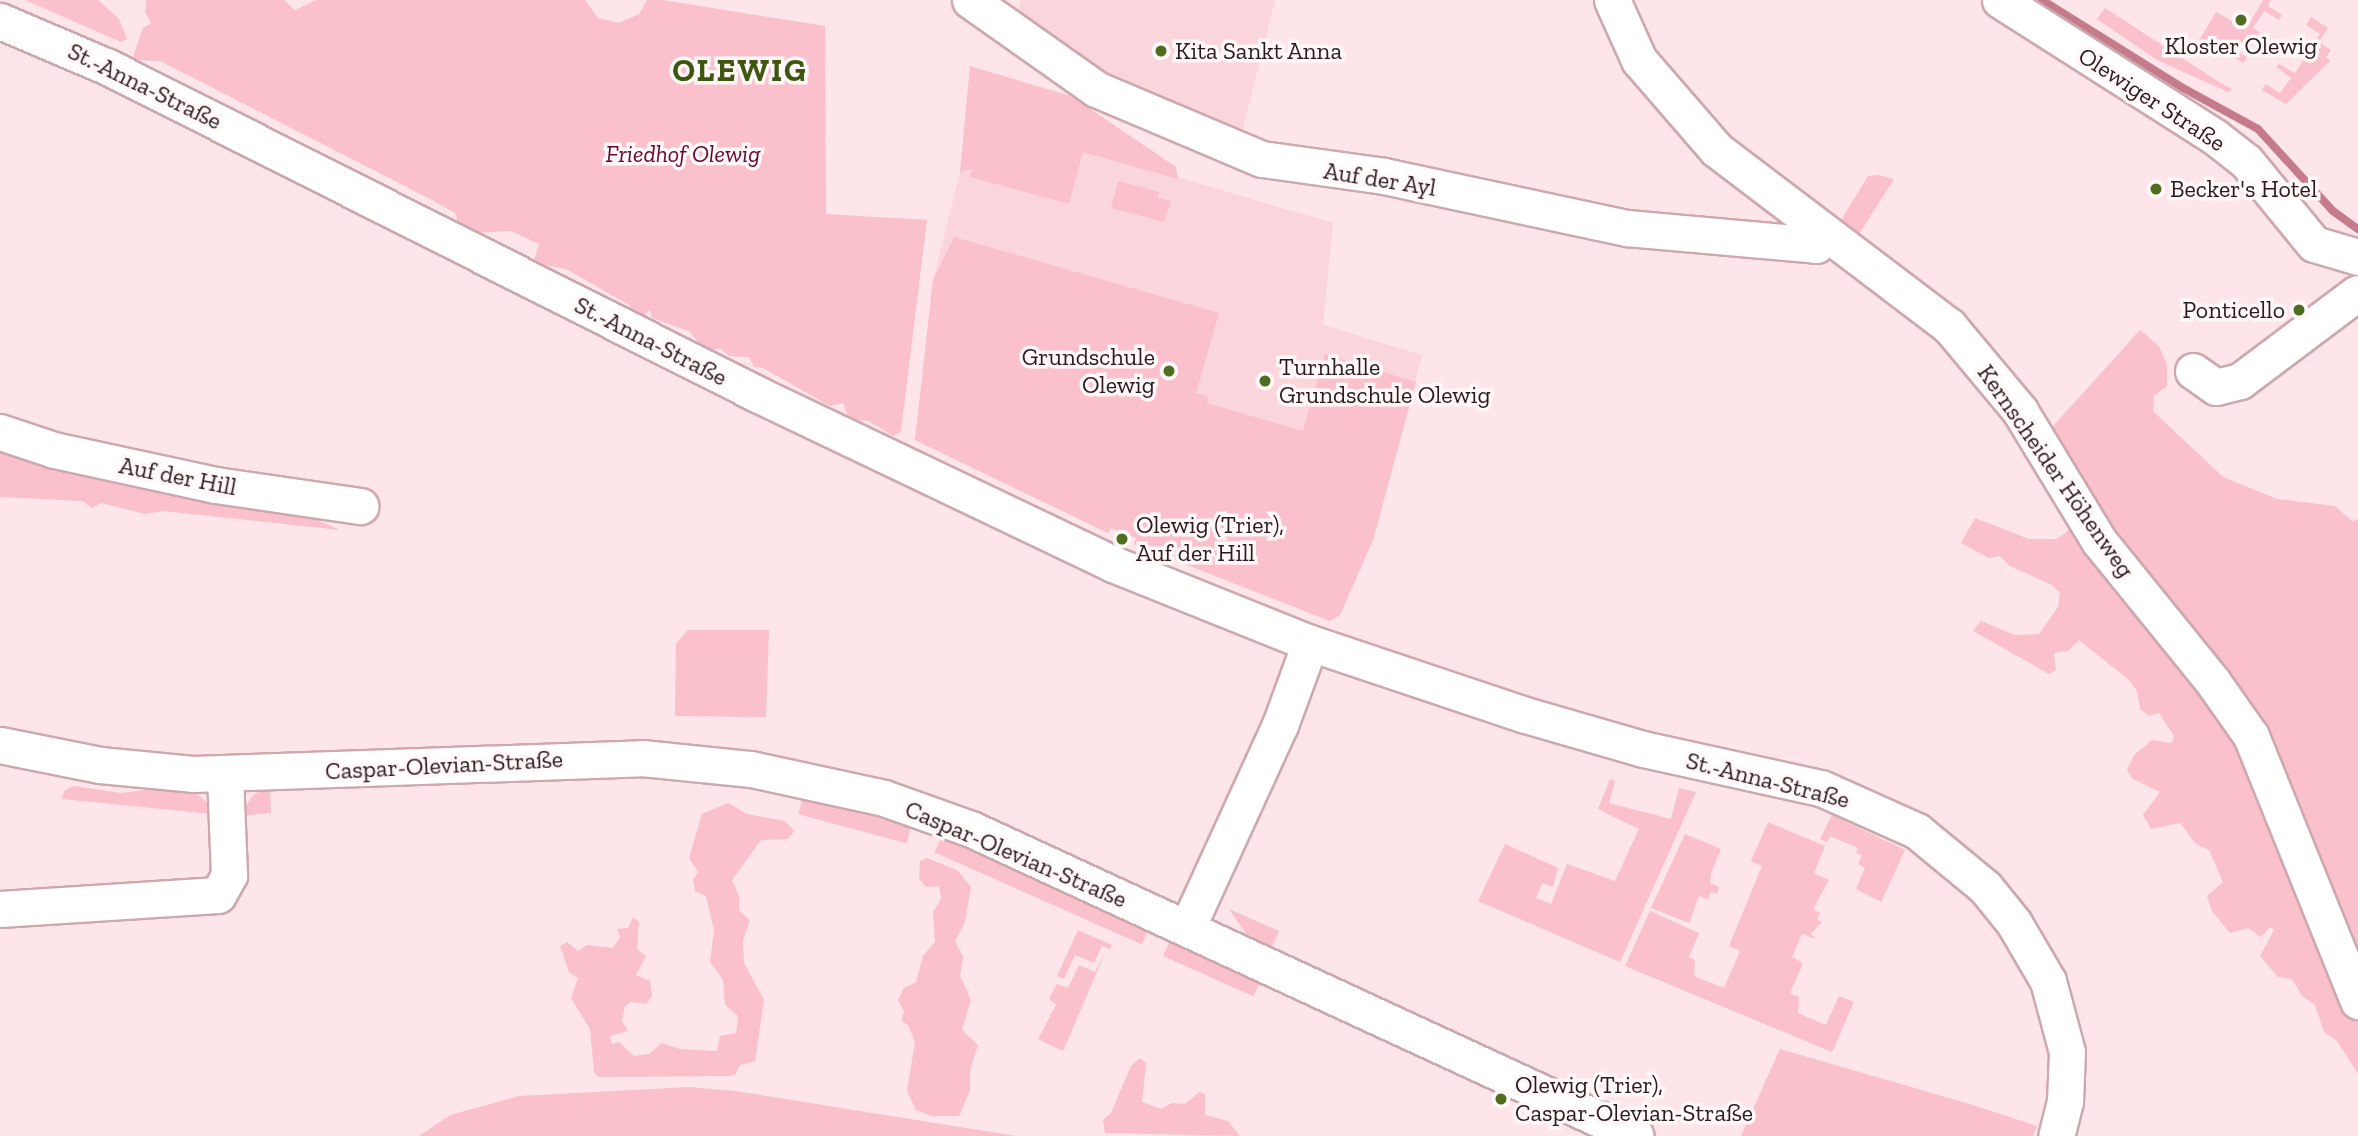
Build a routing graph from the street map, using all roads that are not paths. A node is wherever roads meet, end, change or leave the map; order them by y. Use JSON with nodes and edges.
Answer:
{"nodes":[{"id":1,"x":970,"y":0,"type":"edge"},
{"id":2,"x":1612,"y":0,"type":"edge"},
{"id":3,"x":2000,"y":0,"type":"edge"},
{"id":4,"x":0,"y":21,"type":"edge"},
{"id":5,"x":1825,"y":237,"type":"junction"},
{"id":6,"x":2357,"y":257,"type":"edge"},
{"id":7,"x":2357,"y":293,"type":"edge"},
{"id":8,"x":2193,"y":371,"type":"dead end"},
{"id":9,"x":0,"y":432,"type":"edge"},
{"id":10,"x":360,"y":506,"type":"dead end"},
{"id":11,"x":1310,"y":643,"type":"junction"},
{"id":12,"x":0,"y":745,"type":"edge"},
{"id":13,"x":225,"y":775,"type":"junction"},
{"id":14,"x":0,"y":909,"type":"edge"},
{"id":15,"x":1187,"y":928,"type":"junction"},
{"id":16,"x":2358,"y":1001,"type":"edge"},
{"id":17,"x":1636,"y":1136,"type":"edge"},
{"id":18,"x":2056,"y":1136,"type":"edge"}],
"edges":[{"from":1,"to":5,"type":"street","name":"Auf der Ayl"},
{"from":2,"to":5,"type":"street","name":"Kernscheider Höhenweg"},
{"from":3,"to":6,"type":"street","name":"Olewiger Straße"},
{"from":4,"to":11,"type":"street","name":"St.-Anna-Straße"},
{"from":5,"to":16,"type":"street","name":"Kernscheider Höhenweg"},
{"from":6,"to":7,"type":"street"},
{"from":7,"to":8,"type":"street"},
{"from":9,"to":10,"type":"street","name":"Auf der Hill"},
{"from":11,"to":15,"type":"street"},
{"from":11,"to":18,"type":"street","name":"St.-Anna-Straße"},
{"from":12,"to":13,"type":"street","name":"Caspar-Olevian-Straße"},
{"from":13,"to":14,"type":"street"},
{"from":13,"to":15,"type":"street","name":"Caspar-Olevian-Straße"},
{"from":15,"to":17,"type":"street","name":"Caspar-Olevian-Straße"}]}
